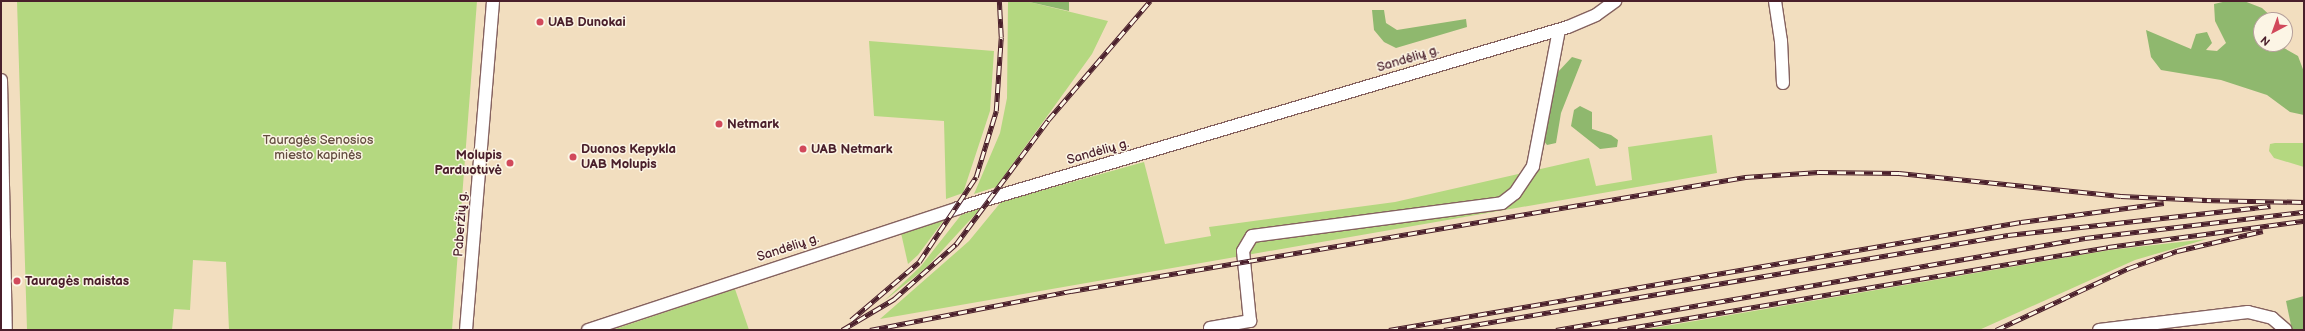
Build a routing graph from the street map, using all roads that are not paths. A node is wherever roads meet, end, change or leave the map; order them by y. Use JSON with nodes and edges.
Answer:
{"nodes":[{"id":1,"x":493,"y":1,"type":"edge"},
{"id":2,"x":1614,"y":1,"type":"edge"},
{"id":3,"x":1774,"y":1,"type":"edge"},
{"id":4,"x":1559,"y":30,"type":"junction"},
{"id":5,"x":1,"y":80,"type":"edge"},
{"id":6,"x":1783,"y":83,"type":"dead end"},
{"id":7,"x":1210,"y":328,"type":"dead end"},
{"id":8,"x":6,"y":330,"type":"edge"},
{"id":9,"x":466,"y":330,"type":"edge"},
{"id":10,"x":588,"y":330,"type":"edge"},
{"id":11,"x":2099,"y":330,"type":"edge"},
{"id":12,"x":2286,"y":330,"type":"edge"}],
"edges":[{"from":1,"to":9,"type":"street","name":"Paberžių g."},
{"from":2,"to":4,"type":"street","name":"Sandėlių g."},
{"from":3,"to":6,"type":"street"},
{"from":4,"to":7,"type":"street"},
{"from":4,"to":10,"type":"street","name":"Sandėlių g."},
{"from":5,"to":8,"type":"street"},
{"from":11,"to":12,"type":"street"}]}
